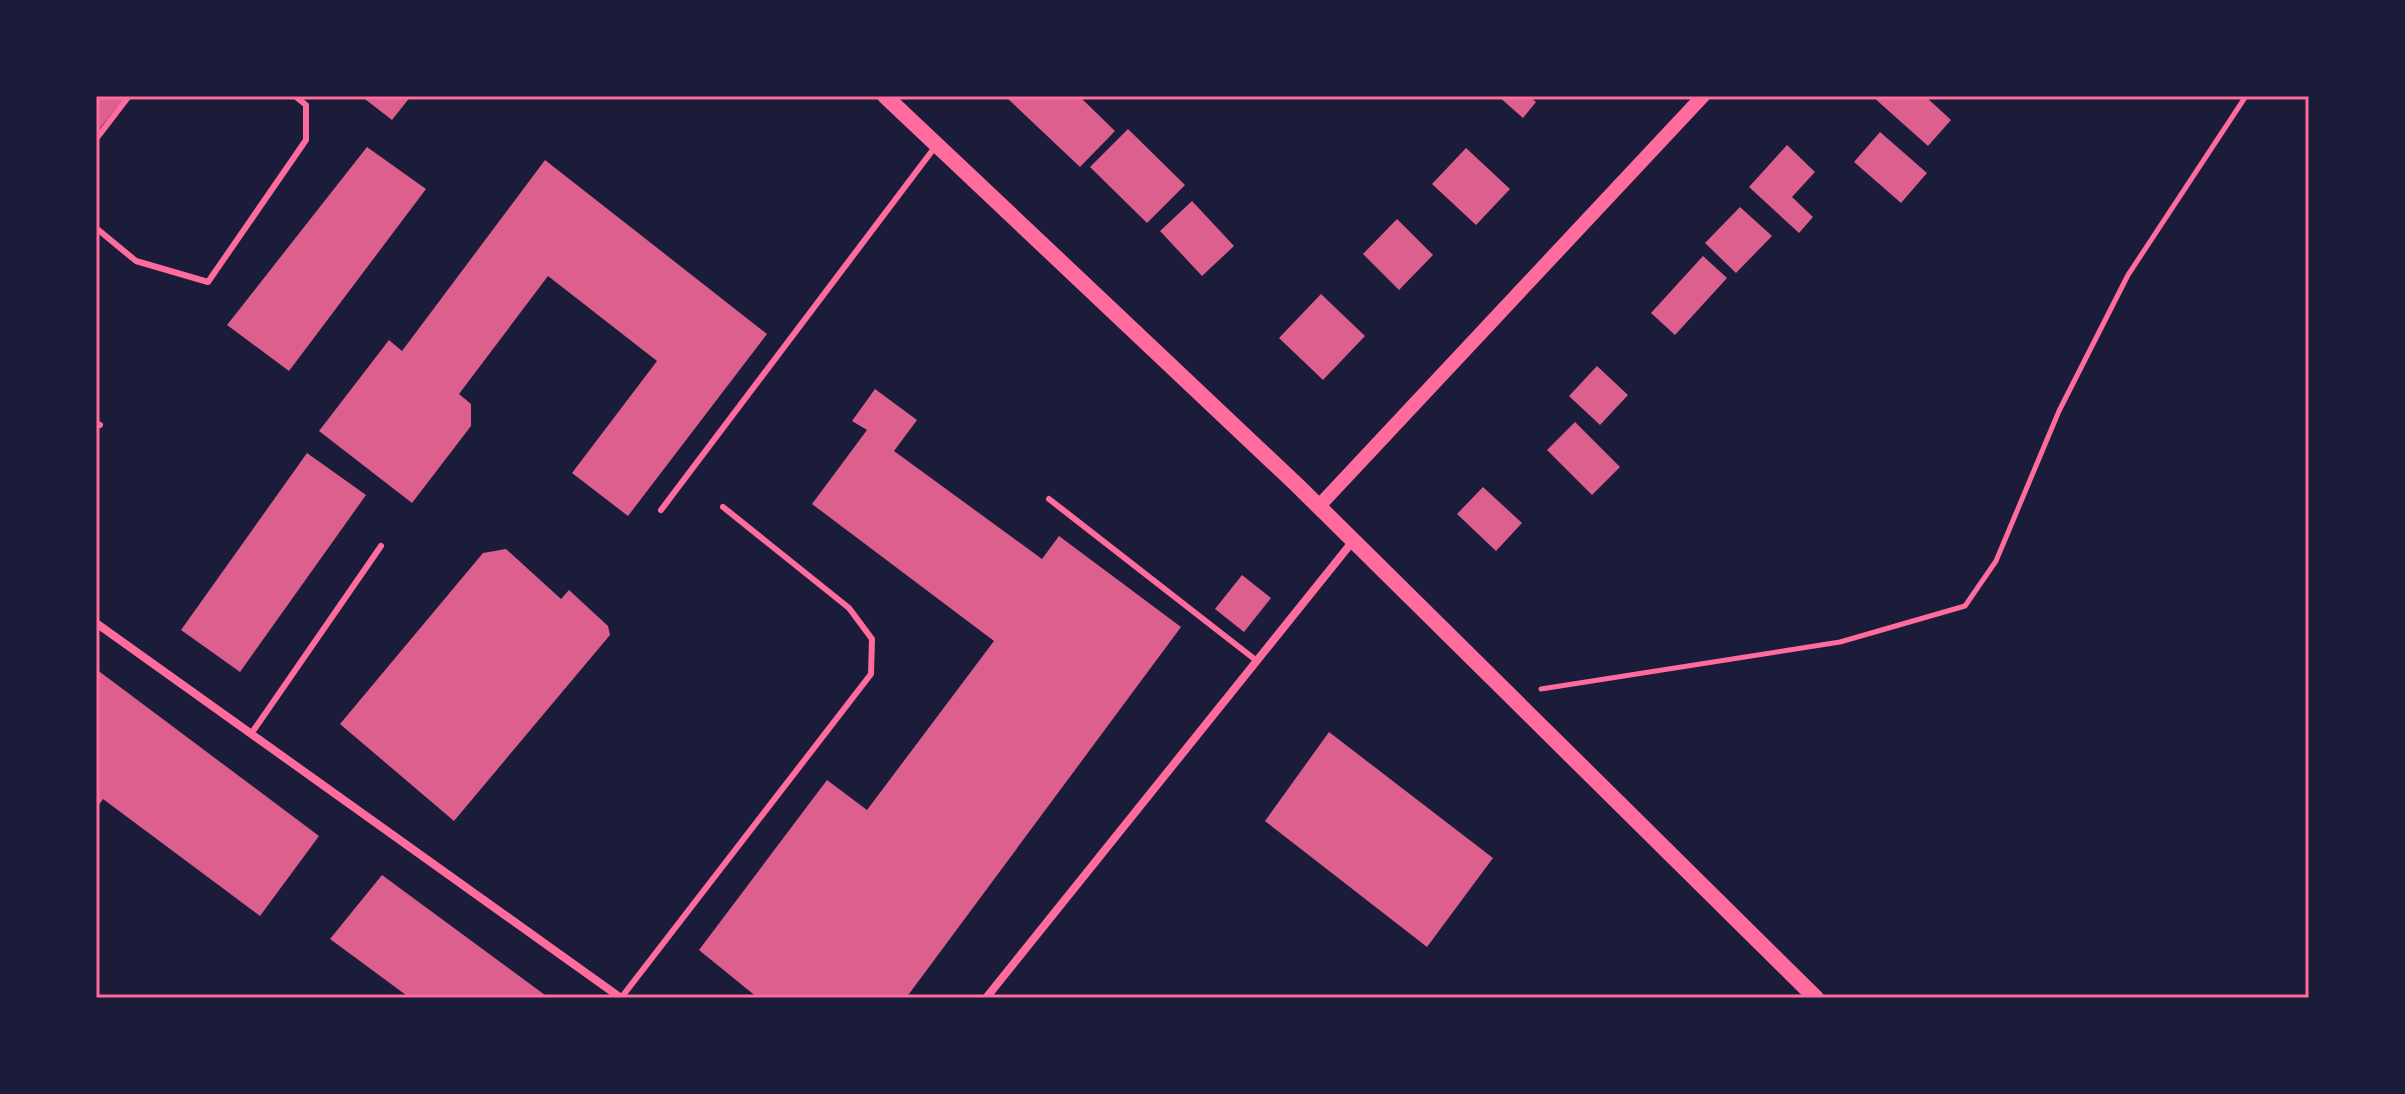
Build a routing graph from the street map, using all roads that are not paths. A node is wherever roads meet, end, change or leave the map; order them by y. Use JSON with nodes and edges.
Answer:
{"nodes":[{"id":1,"x":129,"y":96,"type":"edge"},
{"id":2,"x":295,"y":96,"type":"edge"},
{"id":3,"x":885,"y":96,"type":"edge"},
{"id":4,"x":1703,"y":96,"type":"edge"},
{"id":5,"x":96,"y":139,"type":"edge"},
{"id":6,"x":937,"y":144,"type":"junction"},
{"id":7,"x":96,"y":228,"type":"edge"},
{"id":8,"x":1049,"y":499,"type":"dead end"},
{"id":9,"x":1319,"y":506,"type":"junction"},
{"id":10,"x":723,"y":507,"type":"dead end"},
{"id":11,"x":661,"y":510,"type":"dead end"},
{"id":12,"x":1353,"y":541,"type":"junction"},
{"id":13,"x":381,"y":546,"type":"dead end"},
{"id":14,"x":96,"y":623,"type":"edge"},
{"id":15,"x":1257,"y":661,"type":"junction"},
{"id":16,"x":251,"y":734,"type":"junction"},
{"id":17,"x":621,"y":998,"type":"edge"},
{"id":18,"x":986,"y":998,"type":"edge"},
{"id":19,"x":1816,"y":998,"type":"edge"}],
"edges":[{"from":1,"to":5,"type":"lane"},
{"from":2,"to":7,"type":"lane"},
{"from":3,"to":6,"type":"main road"},
{"from":4,"to":9,"type":"street"},
{"from":6,"to":9,"type":"main road"},
{"from":6,"to":11,"type":"lane"},
{"from":8,"to":15,"type":"lane"},
{"from":9,"to":12,"type":"main road"},
{"from":10,"to":17,"type":"lane"},
{"from":12,"to":15,"type":"street"},
{"from":12,"to":19,"type":"main road"},
{"from":13,"to":16,"type":"lane"},
{"from":14,"to":16,"type":"street"},
{"from":15,"to":18,"type":"street"},
{"from":16,"to":17,"type":"street"}]}
